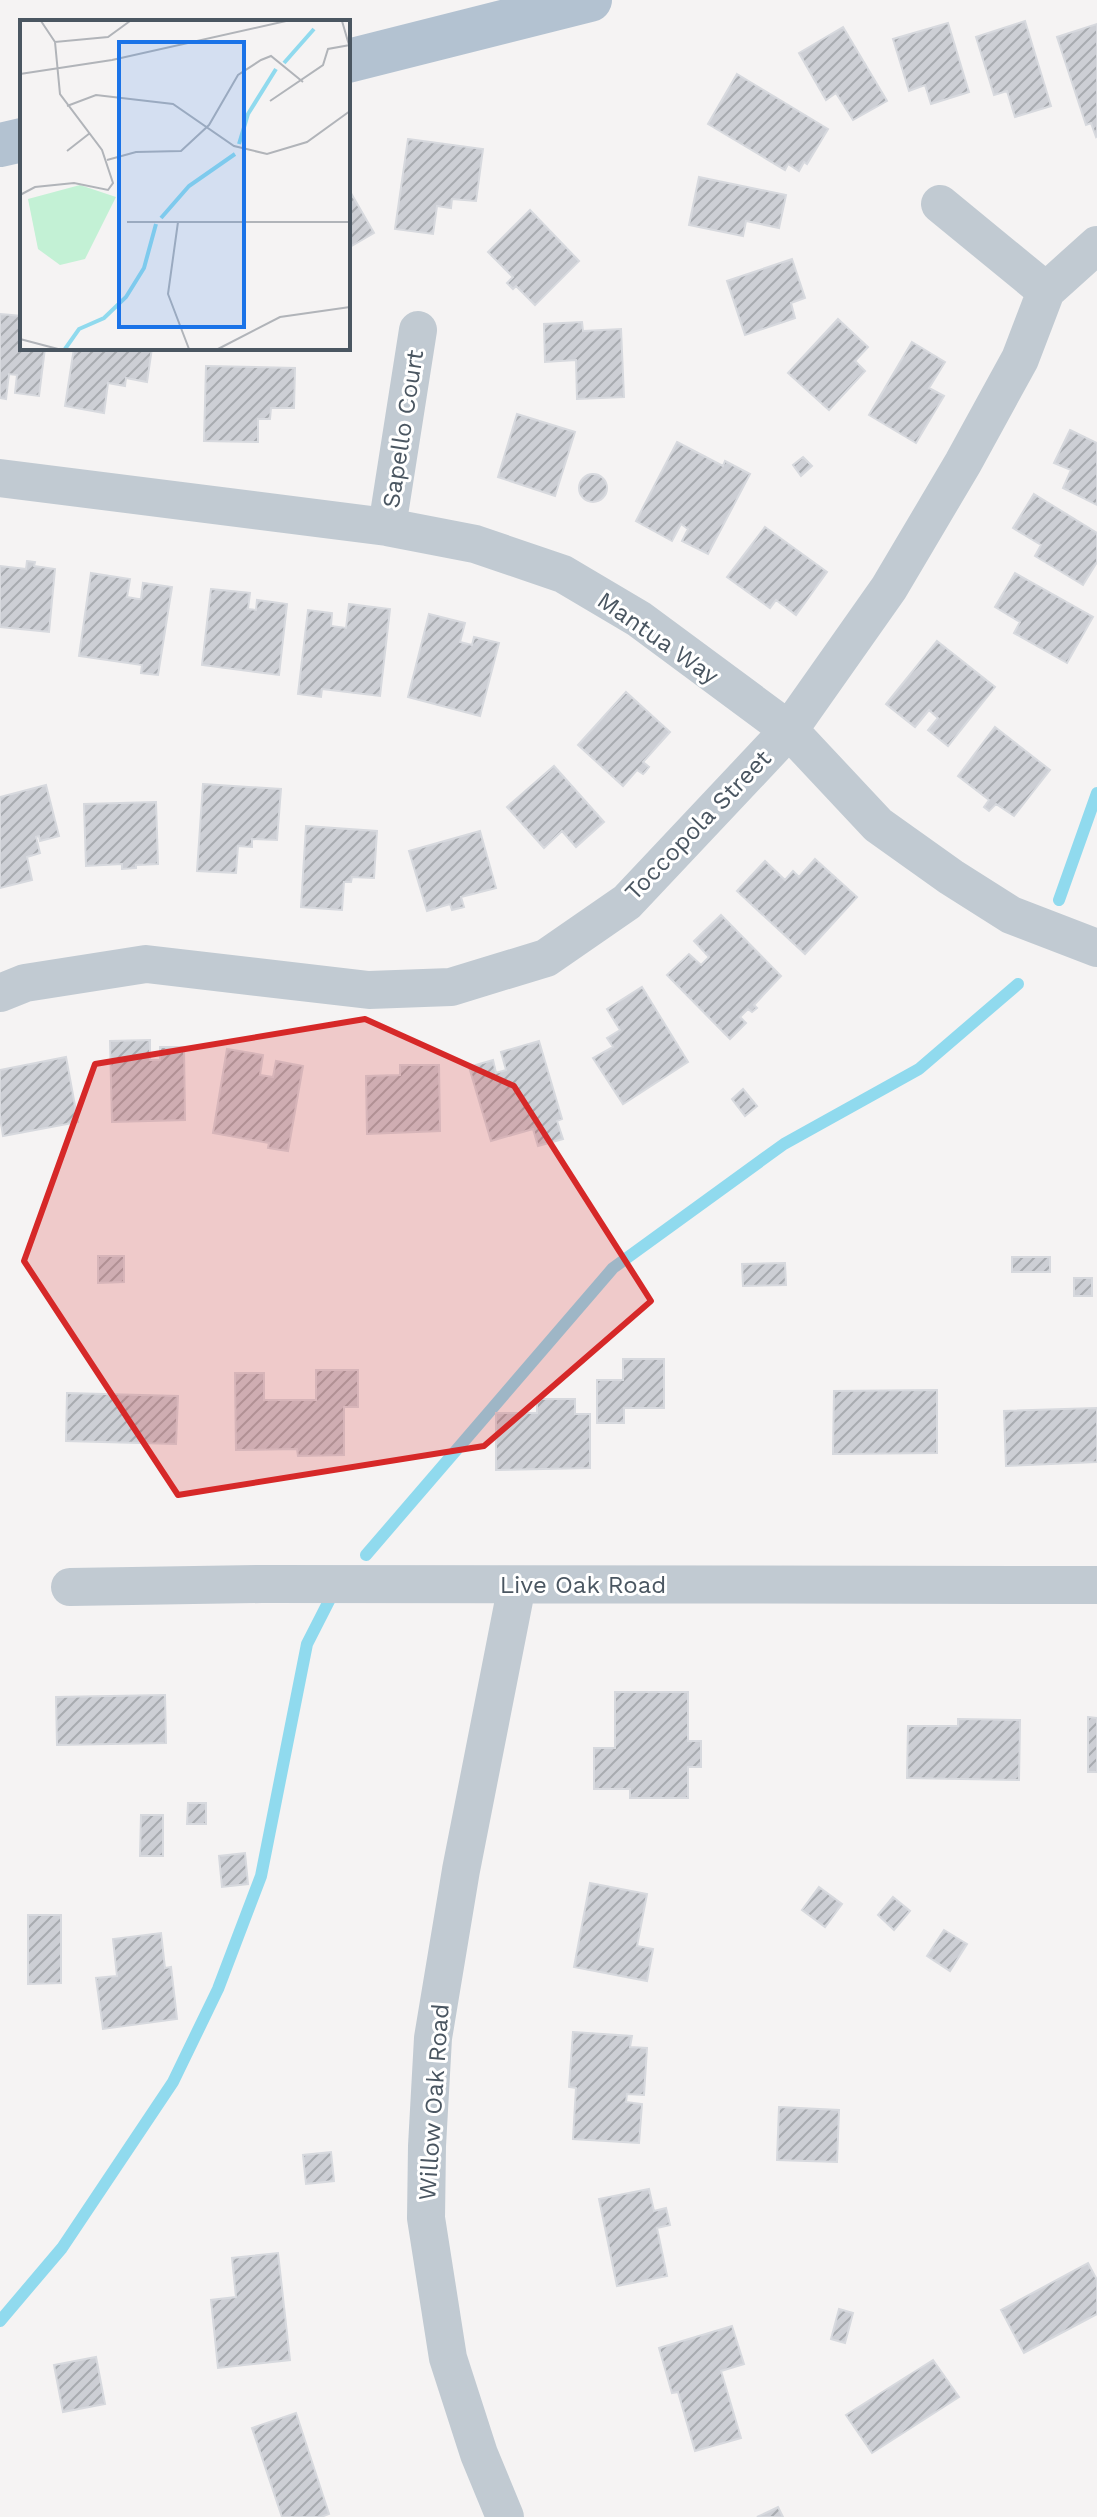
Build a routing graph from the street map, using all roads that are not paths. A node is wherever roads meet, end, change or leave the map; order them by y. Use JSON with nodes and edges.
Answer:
{"nodes":[{"id":1,"x":590,"y":0,"type":"edge"},
{"id":2,"x":350,"y":60,"type":"edge"},
{"id":3,"x":20,"y":140,"type":"edge"},
{"id":4,"x":0,"y":145,"type":"edge"},
{"id":5,"x":940,"y":204,"type":"dead end"},
{"id":6,"x":1097,"y":245,"type":"edge"},
{"id":7,"x":1046,"y":291,"type":"junction"},
{"id":8,"x":418,"y":330,"type":"dead end"},
{"id":9,"x":0,"y":478,"type":"edge"},
{"id":10,"x":387,"y":527,"type":"junction"},
{"id":11,"x":789,"y":730,"type":"junction"},
{"id":12,"x":1097,"y":948,"type":"edge"},
{"id":13,"x":0,"y":993,"type":"edge"},
{"id":14,"x":517,"y":1585,"type":"junction"},
{"id":15,"x":1097,"y":1585,"type":"edge"},
{"id":16,"x":70,"y":1587,"type":"dead end"},
{"id":17,"x":505,"y":2517,"type":"edge"}],
"edges":[{"from":1,"to":2,"type":"main road"},
{"from":3,"to":4,"type":"main road"},
{"from":5,"to":7,"type":"street"},
{"from":6,"to":7,"type":"street","name":"Toccopola Street"},
{"from":7,"to":11,"type":"street","name":"Toccopola Street"},
{"from":8,"to":10,"type":"street","name":"Sapello Court"},
{"from":9,"to":10,"type":"street","name":"Mantua Way"},
{"from":10,"to":11,"type":"street","name":"Mantua Way"},
{"from":11,"to":12,"type":"street","name":"Mantua Way"},
{"from":11,"to":13,"type":"street","name":"Toccopola Street"},
{"from":14,"to":15,"type":"street","name":"Live Oak Road"},
{"from":14,"to":16,"type":"street","name":"Live Oak Road"},
{"from":14,"to":17,"type":"street","name":"Willow Oak Road"}]}
